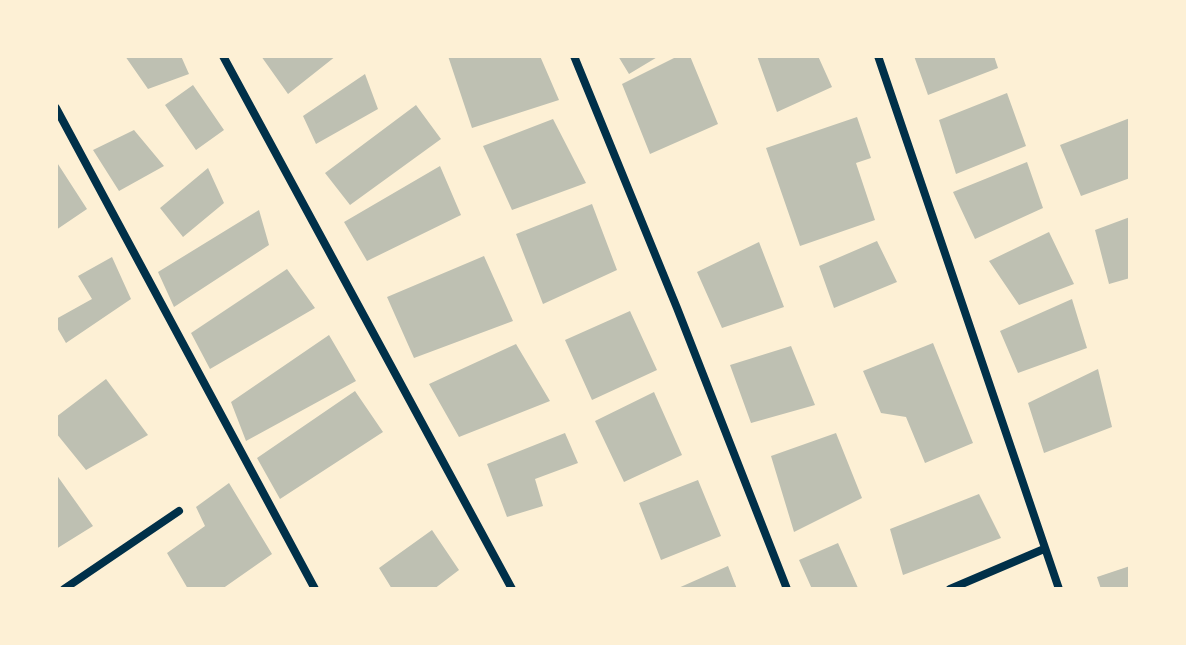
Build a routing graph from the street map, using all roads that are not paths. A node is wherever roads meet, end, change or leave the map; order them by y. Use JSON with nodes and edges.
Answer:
{"nodes":[{"id":1,"x":223,"y":56,"type":"edge"},
{"id":2,"x":574,"y":56,"type":"edge"},
{"id":3,"x":878,"y":56,"type":"edge"},
{"id":4,"x":56,"y":108,"type":"edge"},
{"id":5,"x":179,"y":511,"type":"dead end"},
{"id":6,"x":1044,"y":549,"type":"junction"},
{"id":7,"x":64,"y":589,"type":"edge"},
{"id":8,"x":315,"y":589,"type":"edge"},
{"id":9,"x":512,"y":589,"type":"edge"},
{"id":10,"x":787,"y":589,"type":"edge"},
{"id":11,"x":950,"y":589,"type":"edge"},
{"id":12,"x":1059,"y":589,"type":"edge"}],
"edges":[{"from":1,"to":9,"type":"street"},
{"from":2,"to":10,"type":"street"},
{"from":3,"to":6,"type":"street"},
{"from":4,"to":8,"type":"street"},
{"from":5,"to":7,"type":"street"},
{"from":6,"to":11,"type":"street"},
{"from":6,"to":12,"type":"street"}]}
